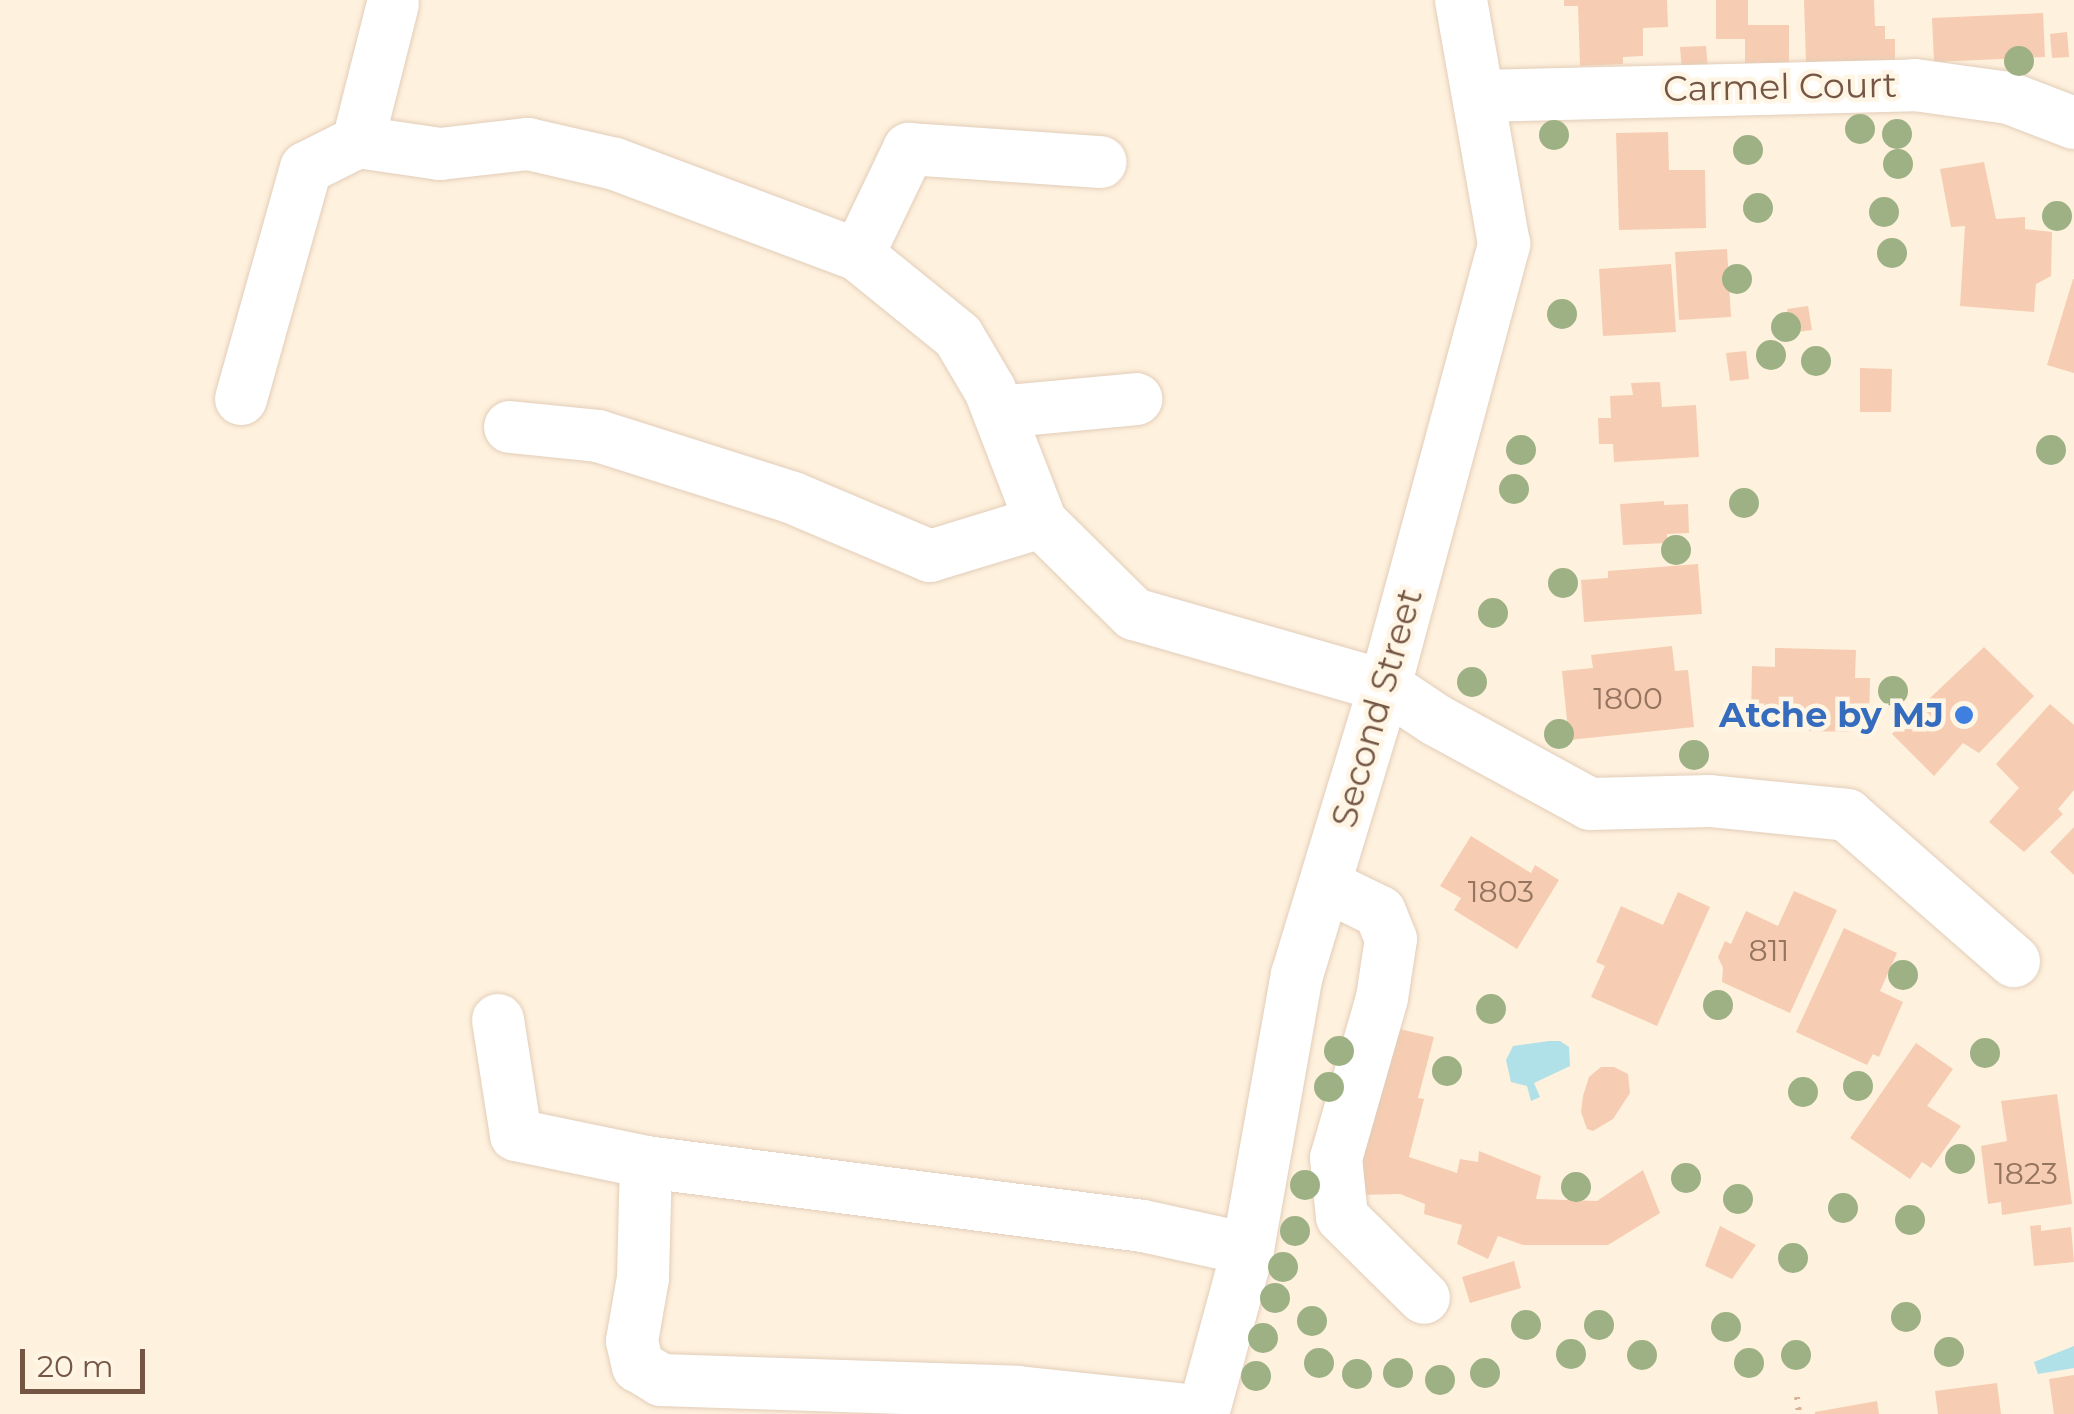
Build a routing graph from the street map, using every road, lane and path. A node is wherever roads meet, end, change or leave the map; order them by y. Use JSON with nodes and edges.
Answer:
{"nodes":[{"id":1,"x":1461,"y":0,"type":"edge"},
{"id":2,"x":393,"y":4,"type":"dead end"},
{"id":3,"x":1480,"y":96,"type":"junction"},
{"id":4,"x":2074,"y":123,"type":"edge"},
{"id":5,"x":358,"y":142,"type":"junction"},
{"id":6,"x":1101,"y":162,"type":"dead end"},
{"id":7,"x":858,"y":255,"type":"junction"},
{"id":8,"x":241,"y":399,"type":"dead end"},
{"id":9,"x":1136,"y":400,"type":"dead end"},
{"id":10,"x":999,"y":412,"type":"junction"},
{"id":11,"x":510,"y":427,"type":"dead end"},
{"id":12,"x":1041,"y":522,"type":"junction"},
{"id":13,"x":1385,"y":686,"type":"junction"},
{"id":14,"x":1325,"y":884,"type":"junction"},
{"id":15,"x":2014,"y":961,"type":"dead end"},
{"id":16,"x":498,"y":1020,"type":"dead end"},
{"id":17,"x":646,"y":1162,"type":"junction"},
{"id":18,"x":1248,"y":1248,"type":"junction"},
{"id":19,"x":1424,"y":1298,"type":"dead end"},
{"id":20,"x":1797,"y":1396,"type":"dead end"},
{"id":21,"x":1204,"y":1413,"type":"edge"},
{"id":22,"x":1799,"y":1414,"type":"edge"}],
"edges":[{"from":1,"to":3,"type":"street","name":"Second Street"},
{"from":2,"to":5,"type":"street"},
{"from":3,"to":4,"type":"street","name":"Carmel Court"},
{"from":3,"to":13,"type":"street","name":"Second Street"},
{"from":5,"to":7,"type":"street"},
{"from":5,"to":8,"type":"street"},
{"from":6,"to":7,"type":"street"},
{"from":7,"to":10,"type":"street"},
{"from":9,"to":10,"type":"street"},
{"from":10,"to":12,"type":"street"},
{"from":11,"to":12,"type":"street"},
{"from":12,"to":13,"type":"street"},
{"from":13,"to":14,"type":"street","name":"Second Street"},
{"from":13,"to":15,"type":"street"},
{"from":14,"to":18,"type":"street","name":"Second Street"},
{"from":14,"to":19,"type":"street"},
{"from":16,"to":17,"type":"street"},
{"from":17,"to":18,"type":"street"},
{"from":17,"to":21,"type":"street"},
{"from":18,"to":21,"type":"street","name":"Second Street"},
{"from":20,"to":22,"type":"path"}]}
